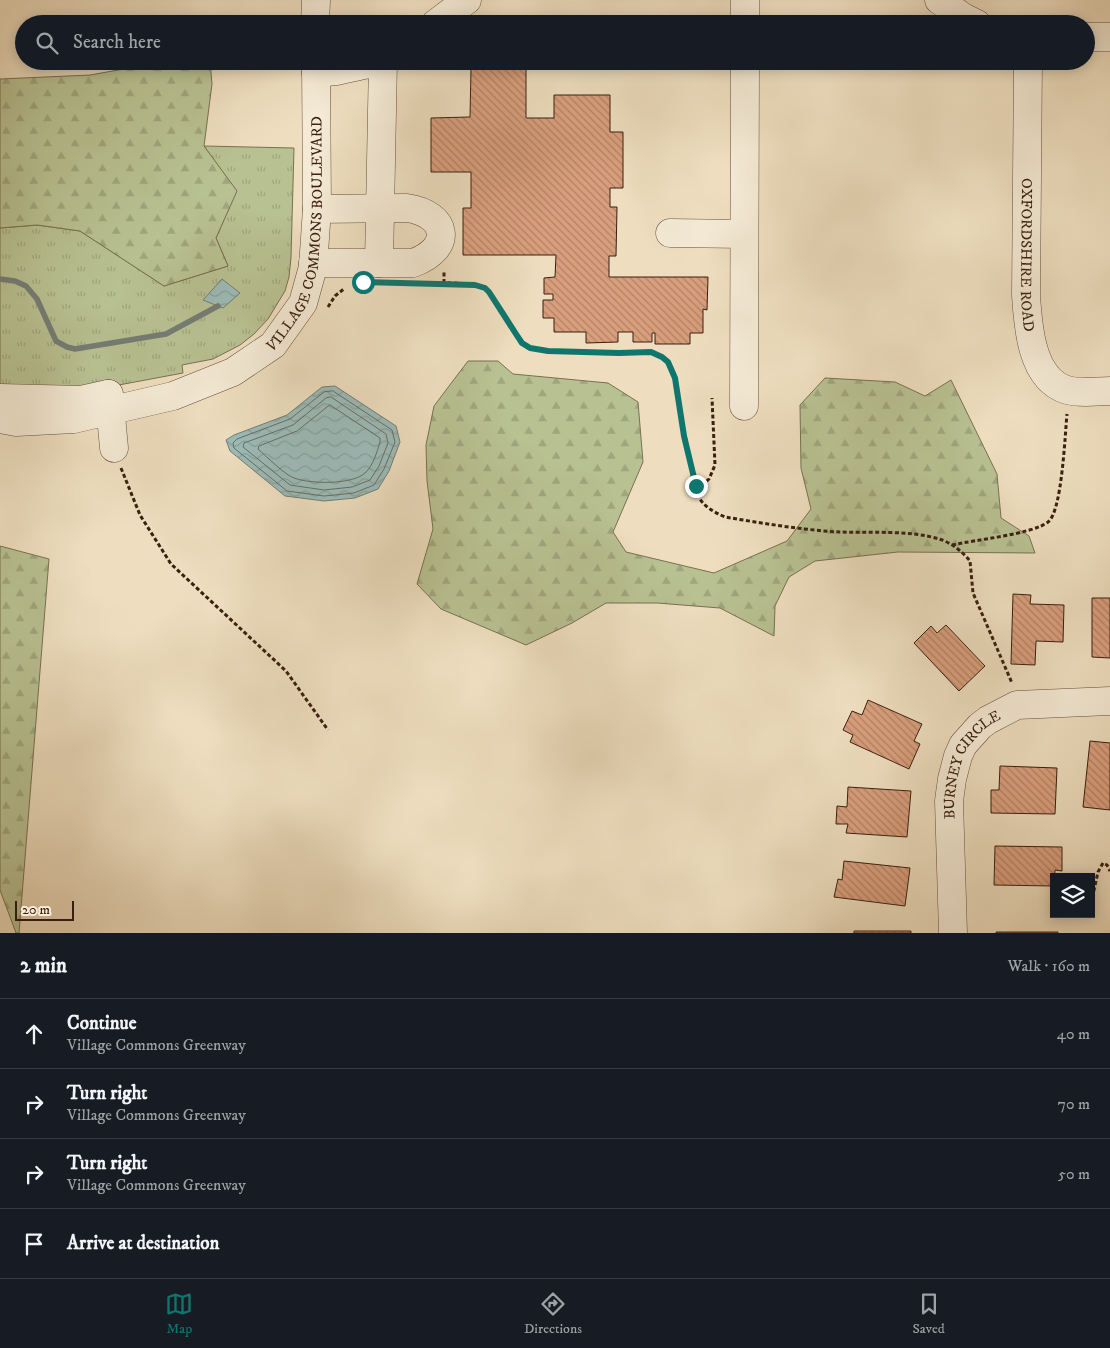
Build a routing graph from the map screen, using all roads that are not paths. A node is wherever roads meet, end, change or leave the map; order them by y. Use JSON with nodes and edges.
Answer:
{"nodes":[{"id":1,"x":316,"y":0,"type":"edge"},
{"id":2,"x":467,"y":0,"type":"edge"},
{"id":3,"x":745,"y":0,"type":"edge"},
{"id":4,"x":939,"y":0,"type":"edge"},
{"id":5,"x":315,"y":15,"type":"edge"},
{"id":6,"x":448,"y":15,"type":"edge"},
{"id":7,"x":745,"y":15,"type":"edge"},
{"id":8,"x":960,"y":15,"type":"edge"},
{"id":9,"x":1095,"y":37,"type":"edge"},
{"id":10,"x":1110,"y":37,"type":"edge"},
{"id":11,"x":316,"y":70,"type":"edge"},
{"id":12,"x":382,"y":70,"type":"edge"},
{"id":13,"x":745,"y":70,"type":"edge"},
{"id":14,"x":1028,"y":70,"type":"edge"},
{"id":15,"x":380,"y":208,"type":"junction"},
{"id":16,"x":317,"y":209,"type":"junction"},
{"id":17,"x":670,"y":233,"type":"dead end"},
{"id":18,"x":744,"y":234,"type":"junction"},
{"id":19,"x":379,"y":262,"type":"junction"},
{"id":20,"x":314,"y":263,"type":"junction"},
{"id":21,"x":1110,"y":391,"type":"edge"},
{"id":22,"x":0,"y":398,"type":"edge"},
{"id":23,"x":110,"y":402,"type":"junction"},
{"id":24,"x":744,"y":406,"type":"dead end"},
{"id":25,"x":0,"y":419,"type":"edge"},
{"id":26,"x":114,"y":448,"type":"road end"},
{"id":27,"x":1110,"y":701,"type":"edge"},
{"id":28,"x":953,"y":933,"type":"edge"}],
"edges":[{"from":1,"to":5,"type":"street"},
{"from":2,"to":6,"type":"street"},
{"from":3,"to":7,"type":"street"},
{"from":4,"to":8,"type":"street"},
{"from":9,"to":10,"type":"street"},
{"from":11,"to":16,"type":"street","name":"VILLAGE COMMONS BOULEVARD"},
{"from":12,"to":15,"type":"street"},
{"from":13,"to":18,"type":"street"},
{"from":14,"to":21,"type":"street","name":"OXFORDSHIRE ROAD"},
{"from":15,"to":16,"type":"street"},
{"from":15,"to":19,"type":"street"},
{"from":15,"to":19,"type":"street"},
{"from":16,"to":20,"type":"street","name":"VILLAGE COMMONS BOULEVARD"},
{"from":17,"to":18,"type":"street"},
{"from":18,"to":24,"type":"street"},
{"from":19,"to":20,"type":"street"},
{"from":20,"to":23,"type":"street","name":"VILLAGE COMMONS BOULEVARD"},
{"from":22,"to":23,"type":"street","name":"VILLAGE COMMONS BOULEVARD"},
{"from":23,"to":25,"type":"street","name":"VILLAGE COMMONS BOULEVARD"},
{"from":23,"to":26,"type":"street"},
{"from":27,"to":28,"type":"street","name":"BURNEY CIRCLE"}]}
